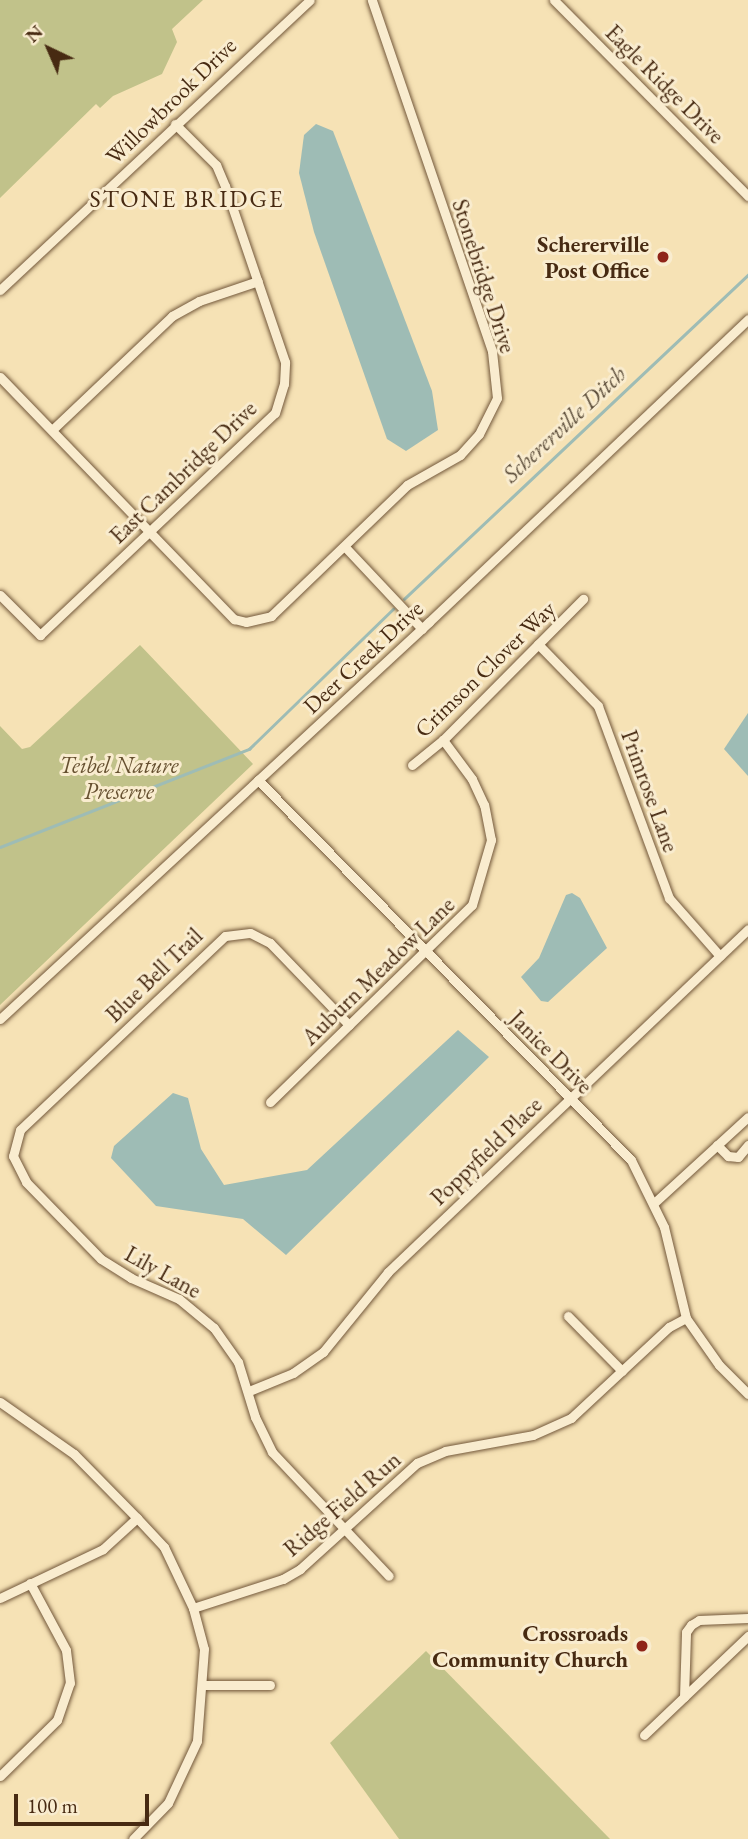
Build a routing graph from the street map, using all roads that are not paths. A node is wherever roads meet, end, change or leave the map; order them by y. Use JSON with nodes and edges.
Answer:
{"nodes":[{"id":1,"x":310,"y":0,"type":"edge"},
{"id":2,"x":372,"y":0,"type":"edge"},
{"id":3,"x":554,"y":0,"type":"edge"},
{"id":4,"x":175,"y":124,"type":"junction"},
{"id":5,"x":748,"y":196,"type":"edge"},
{"id":6,"x":258,"y":281,"type":"junction"},
{"id":7,"x":0,"y":290,"type":"edge"},
{"id":8,"x":748,"y":319,"type":"edge"},
{"id":9,"x":0,"y":377,"type":"edge"},
{"id":10,"x":52,"y":430,"type":"junction"},
{"id":11,"x":147,"y":532,"type":"junction"},
{"id":12,"x":346,"y":548,"type":"junction"},
{"id":13,"x":0,"y":595,"type":"edge"},
{"id":14,"x":583,"y":600,"type":"dead end"},
{"id":15,"x":422,"y":629,"type":"junction"},
{"id":16,"x":538,"y":644,"type":"junction"},
{"id":17,"x":443,"y":740,"type":"junction"},
{"id":18,"x":412,"y":765,"type":"dead end"},
{"id":19,"x":258,"y":780,"type":"junction"},
{"id":20,"x":748,"y":929,"type":"edge"},
{"id":21,"x":428,"y":952,"type":"junction"},
{"id":22,"x":720,"y":956,"type":"junction"},
{"id":23,"x":0,"y":1019,"type":"edge"},
{"id":24,"x":349,"y":1026,"type":"junction"},
{"id":25,"x":569,"y":1097,"type":"junction"},
{"id":26,"x":270,"y":1102,"type":"dead end"},
{"id":27,"x":748,"y":1117,"type":"edge"},
{"id":28,"x":739,"y":1125,"type":"junction"},
{"id":29,"x":748,"y":1139,"type":"edge"},
{"id":30,"x":717,"y":1145,"type":"junction"},
{"id":31,"x":748,"y":1145,"type":"edge"},
{"id":32,"x":16,"y":1166,"type":"joint"},
{"id":33,"x":654,"y":1203,"type":"junction"},
{"id":34,"x":568,"y":1316,"type":"dead end"},
{"id":35,"x":686,"y":1318,"type":"junction"},
{"id":36,"x":622,"y":1371,"type":"junction"},
{"id":37,"x":250,"y":1391,"type":"junction"},
{"id":38,"x":748,"y":1394,"type":"edge"},
{"id":39,"x":0,"y":1402,"type":"edge"},
{"id":40,"x":137,"y":1518,"type":"junction"},
{"id":41,"x":341,"y":1528,"type":"junction"},
{"id":42,"x":389,"y":1576,"type":"dead end"},
{"id":43,"x":30,"y":1583,"type":"junction"},
{"id":44,"x":0,"y":1598,"type":"edge"},
{"id":45,"x":193,"y":1608,"type":"junction"},
{"id":46,"x":748,"y":1618,"type":"edge"},
{"id":47,"x":748,"y":1636,"type":"edge"},
{"id":48,"x":204,"y":1685,"type":"junction"},
{"id":49,"x":270,"y":1685,"type":"dead end"},
{"id":50,"x":684,"y":1697,"type":"junction"},
{"id":51,"x":644,"y":1735,"type":"dead end"},
{"id":52,"x":0,"y":1776,"type":"edge"},
{"id":53,"x":133,"y":1839,"type":"edge"}],
"edges":[{"from":1,"to":4,"type":"street","name":"Willowbrook Drive"},
{"from":2,"to":12,"type":"street","name":"Stonebridge Drive"},
{"from":3,"to":5,"type":"street","name":"Eagle Ridge Drive"},
{"from":4,"to":6,"type":"street","name":"East Cambridge Drive"},
{"from":4,"to":7,"type":"street","name":"Willowbrook Drive"},
{"from":6,"to":10,"type":"street"},
{"from":6,"to":11,"type":"street","name":"East Cambridge Drive"},
{"from":8,"to":15,"type":"street","name":"Deer Creek Drive"},
{"from":9,"to":10,"type":"street"},
{"from":10,"to":11,"type":"street"},
{"from":11,"to":12,"type":"street","name":"Stonebridge Drive"},
{"from":11,"to":13,"type":"street","name":"East Cambridge Drive"},
{"from":12,"to":15,"type":"street"},
{"from":14,"to":16,"type":"street","name":"Crimson Clover Way"},
{"from":15,"to":19,"type":"street","name":"Deer Creek Drive"},
{"from":16,"to":17,"type":"street","name":"Crimson Clover Way"},
{"from":16,"to":22,"type":"street","name":"Primrose Lane"},
{"from":17,"to":18,"type":"street","name":"Crimson Clover Way"},
{"from":17,"to":21,"type":"street","name":"Auburn Meadow Lane"},
{"from":19,"to":21,"type":"street","name":"Janice Drive"},
{"from":19,"to":23,"type":"street","name":"Deer Creek Drive"},
{"from":20,"to":22,"type":"street","name":"Poppyfield Place"},
{"from":21,"to":24,"type":"street","name":"Auburn Meadow Lane"},
{"from":21,"to":25,"type":"street","name":"Janice Drive"},
{"from":22,"to":25,"type":"street","name":"Poppyfield Place"},
{"from":24,"to":26,"type":"street","name":"Auburn Meadow Lane"},
{"from":24,"to":32,"type":"street","name":"Blue Bell Trail"},
{"from":25,"to":33,"type":"street","name":"Janice Drive"},
{"from":25,"to":37,"type":"street","name":"Poppyfield Place"},
{"from":27,"to":28,"type":"street"},
{"from":28,"to":29,"type":"street"},
{"from":28,"to":30,"type":"street"},
{"from":30,"to":31,"type":"street"},
{"from":30,"to":33,"type":"street"},
{"from":32,"to":37,"type":"street","name":"Lily Lane"},
{"from":33,"to":35,"type":"street","name":"Janice Drive"},
{"from":34,"to":36,"type":"street"},
{"from":35,"to":36,"type":"street","name":"Ridge Field Run"},
{"from":35,"to":38,"type":"street","name":"Janice Drive"},
{"from":36,"to":41,"type":"street","name":"Ridge Field Run"},
{"from":37,"to":41,"type":"street","name":"Lily Lane"},
{"from":39,"to":40,"type":"street"},
{"from":40,"to":43,"type":"street"},
{"from":40,"to":45,"type":"street"},
{"from":41,"to":42,"type":"street","name":"Lily Lane"},
{"from":41,"to":45,"type":"street","name":"Ridge Field Run"},
{"from":43,"to":44,"type":"street"},
{"from":43,"to":52,"type":"street"},
{"from":45,"to":48,"type":"street"},
{"from":46,"to":50,"type":"street"},
{"from":47,"to":50,"type":"street"},
{"from":48,"to":49,"type":"street"},
{"from":48,"to":53,"type":"street"},
{"from":50,"to":51,"type":"street"}]}
